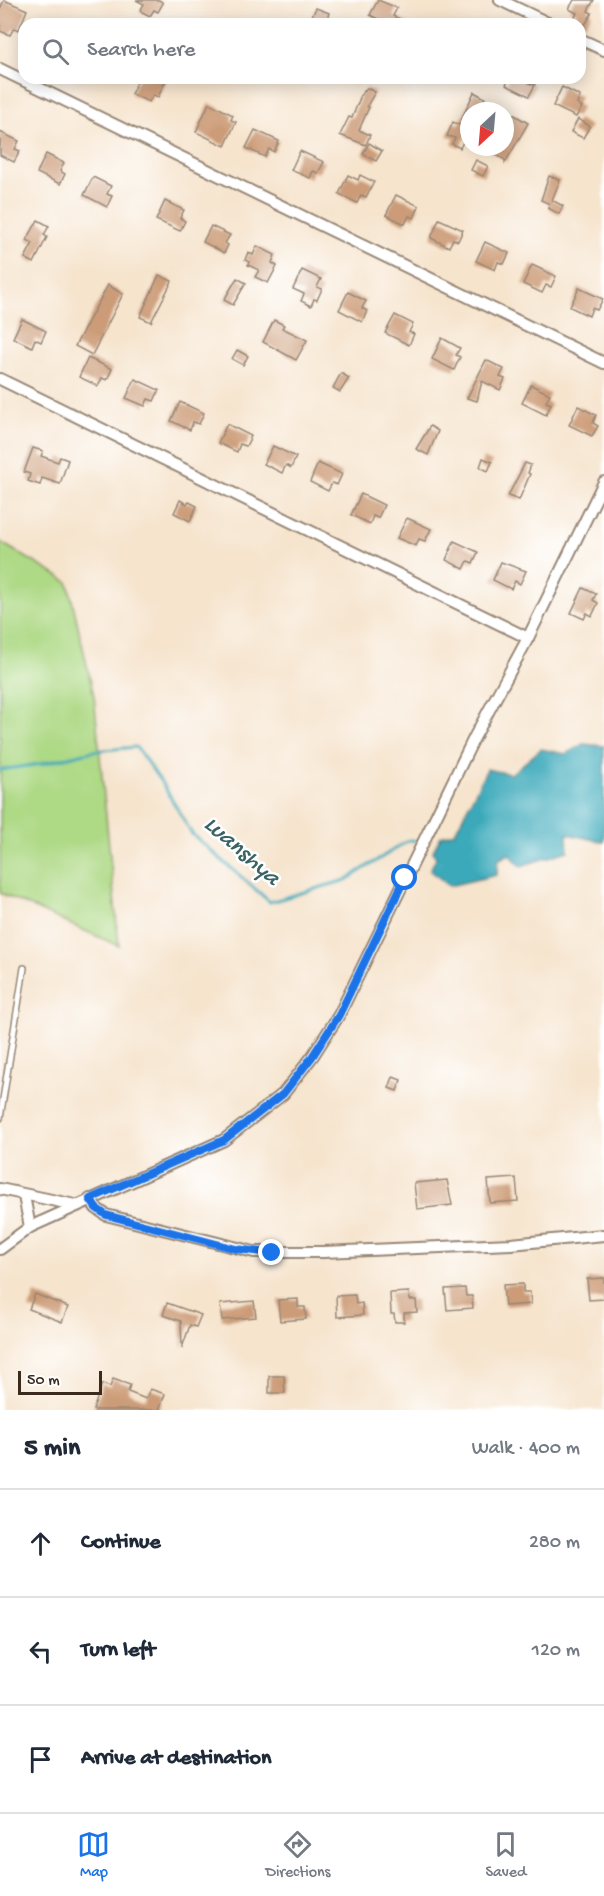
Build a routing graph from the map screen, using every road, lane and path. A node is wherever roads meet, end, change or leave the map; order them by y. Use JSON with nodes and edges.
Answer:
{"nodes":[{"id":1,"x":500,"y":0,"type":"edge"},
{"id":2,"x":538,"y":18,"type":"edge"},
{"id":3,"x":586,"y":42,"type":"edge"},
{"id":4,"x":604,"y":50,"type":"edge"},
{"id":5,"x":0,"y":69,"type":"edge"},
{"id":6,"x":18,"y":78,"type":"edge"},
{"id":7,"x":31,"y":84,"type":"edge"},
{"id":8,"x":604,"y":363,"type":"edge"},
{"id":9,"x":0,"y":379,"type":"edge"},
{"id":10,"x":604,"y":482,"type":"edge"},
{"id":11,"x":528,"y":638,"type":"junction"},
{"id":12,"x":24,"y":968,"type":"dead end"},
{"id":13,"x":0,"y":1118,"type":"edge"},
{"id":14,"x":0,"y":1189,"type":"edge"},
{"id":15,"x":24,"y":1196,"type":"junction"},
{"id":16,"x":90,"y":1199,"type":"junction"},
{"id":17,"x":75,"y":1205,"type":"junction"},
{"id":18,"x":30,"y":1227,"type":"junction"},
{"id":19,"x":604,"y":1235,"type":"edge"},
{"id":20,"x":0,"y":1249,"type":"edge"}],
"edges":[{"from":1,"to":2,"type":"street"},
{"from":3,"to":4,"type":"street"},
{"from":5,"to":6,"type":"street"},
{"from":7,"to":8,"type":"street"},
{"from":9,"to":11,"type":"street"},
{"from":10,"to":11,"type":"street"},
{"from":11,"to":16,"type":"street"},
{"from":12,"to":13,"type":"lane"},
{"from":14,"to":15,"type":"street"},
{"from":15,"to":17,"type":"street"},
{"from":15,"to":18,"type":"street"},
{"from":16,"to":17,"type":"street"},
{"from":16,"to":19,"type":"street"},
{"from":17,"to":18,"type":"street"},
{"from":18,"to":20,"type":"street"}]}
